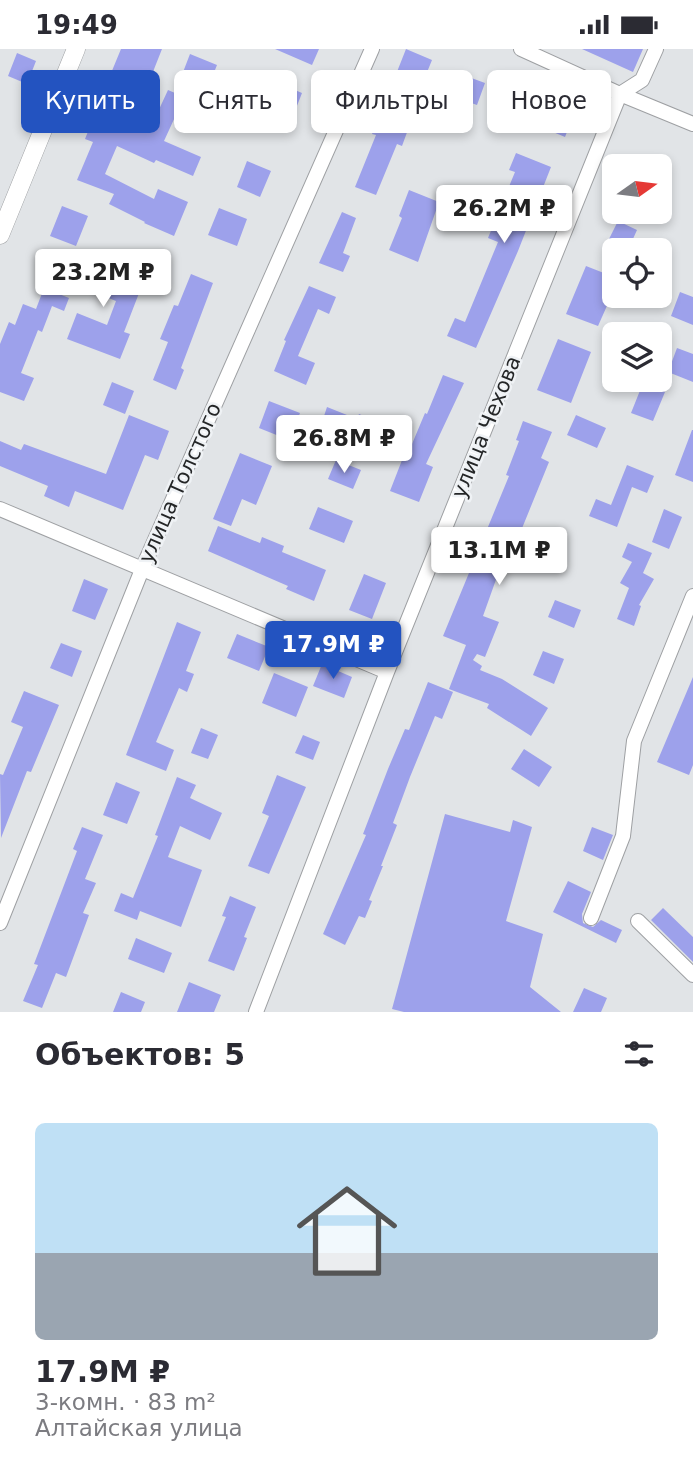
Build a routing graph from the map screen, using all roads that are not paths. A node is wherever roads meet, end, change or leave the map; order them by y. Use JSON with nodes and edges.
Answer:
{"nodes":[{"id":1,"x":76,"y":49,"type":"edge"},
{"id":2,"x":372,"y":49,"type":"edge"},
{"id":3,"x":521,"y":49,"type":"edge"},
{"id":4,"x":656,"y":49,"type":"edge"},
{"id":5,"x":620,"y":94,"type":"junction"},
{"id":6,"x":693,"y":124,"type":"edge"},
{"id":7,"x":0,"y":235,"type":"edge"},
{"id":8,"x":0,"y":509,"type":"edge"},
{"id":9,"x":143,"y":567,"type":"junction"},
{"id":10,"x":693,"y":596,"type":"edge"},
{"id":11,"x":387,"y":672,"type":"junction"},
{"id":12,"x":591,"y":918,"type":"dead end"},
{"id":13,"x":638,"y":921,"type":"dead end"},
{"id":14,"x":0,"y":923,"type":"edge"},
{"id":15,"x":693,"y":975,"type":"edge"},
{"id":16,"x":256,"y":1012,"type":"edge"}],
"edges":[{"from":1,"to":7,"type":"street"},
{"from":2,"to":9,"type":"street","name":"улица Толстого"},
{"from":3,"to":5,"type":"street"},
{"from":4,"to":5,"type":"street","name":"улица Чехова"},
{"from":5,"to":6,"type":"street"},
{"from":5,"to":11,"type":"street","name":"улица Чехова"},
{"from":8,"to":9,"type":"street"},
{"from":9,"to":11,"type":"street"},
{"from":9,"to":14,"type":"street","name":"улица Толстого"},
{"from":10,"to":12,"type":"street"},
{"from":11,"to":16,"type":"street","name":"улица Чехова"},
{"from":13,"to":15,"type":"street"}]}
